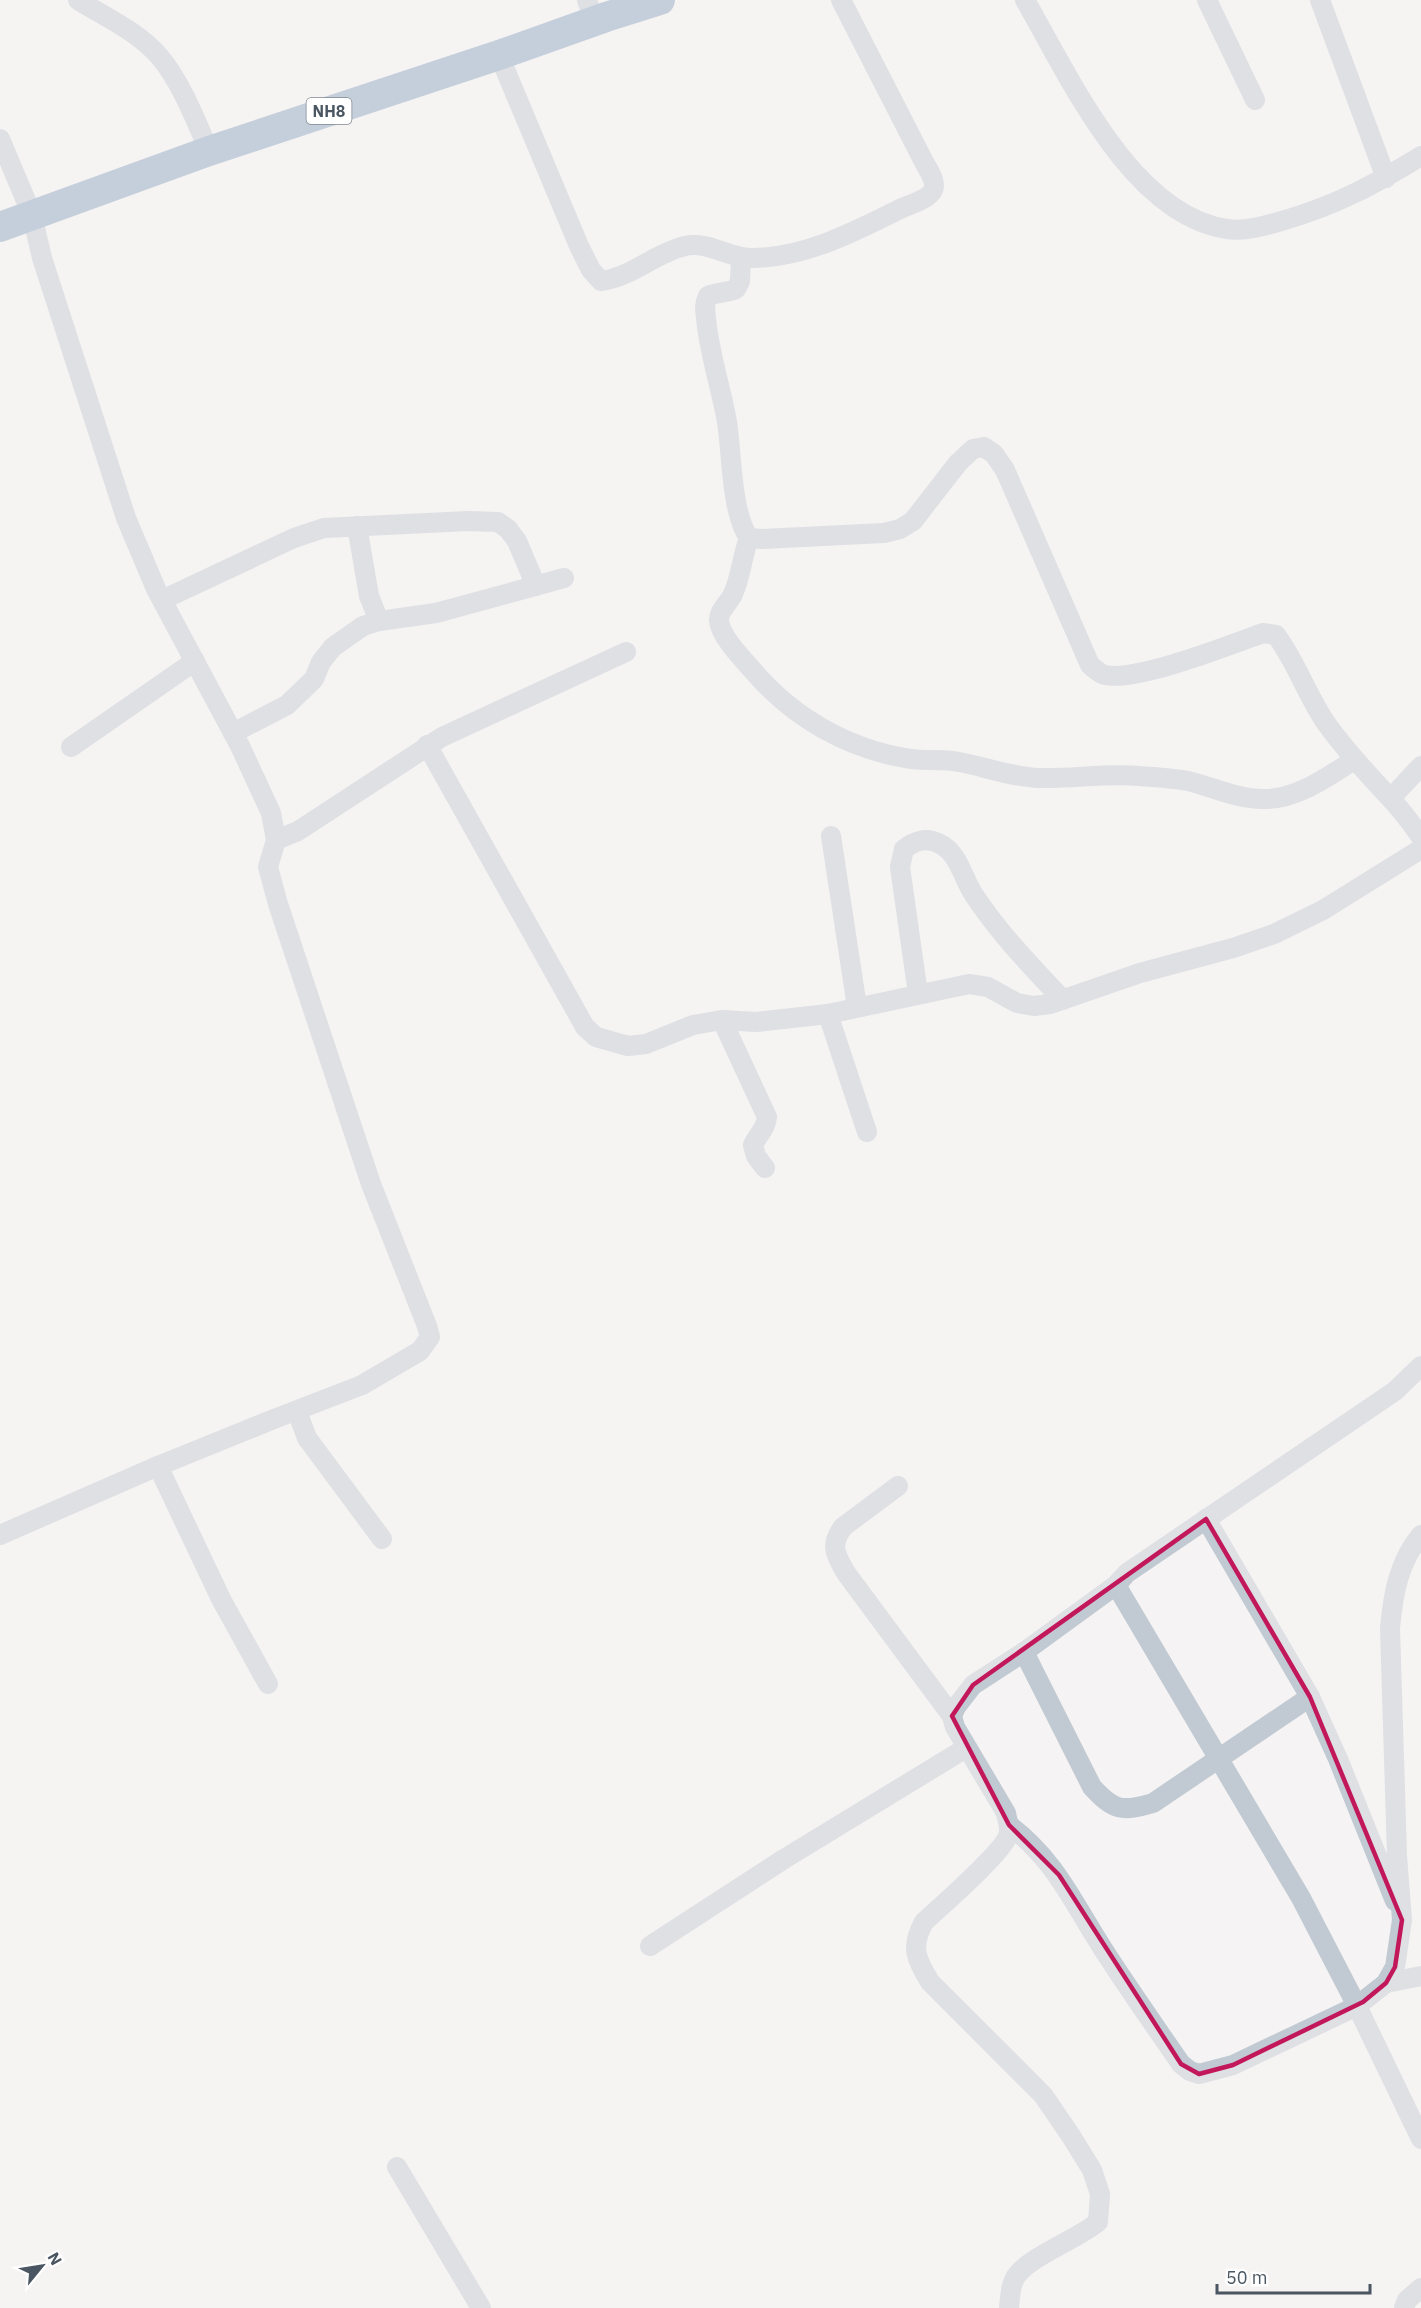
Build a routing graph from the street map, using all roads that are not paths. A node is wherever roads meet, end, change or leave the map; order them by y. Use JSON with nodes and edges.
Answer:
{"nodes":[{"id":1,"x":78,"y":0,"type":"edge"},
{"id":2,"x":660,"y":0,"type":"edge"},
{"id":3,"x":841,"y":0,"type":"edge"},
{"id":4,"x":1025,"y":0,"type":"edge"},
{"id":5,"x":1207,"y":0,"type":"edge"},
{"id":6,"x":1320,"y":0,"type":"edge"},
{"id":7,"x":591,"y":10,"type":"edge"},
{"id":8,"x":500,"y":55,"type":"junction"},
{"id":9,"x":1255,"y":100,"type":"dead end"},
{"id":10,"x":0,"y":139,"type":"edge"},
{"id":11,"x":209,"y":151,"type":"junction"},
{"id":12,"x":1421,"y":156,"type":"edge"},
{"id":13,"x":1386,"y":178,"type":"junction"},
{"id":14,"x":32,"y":215,"type":"junction"},
{"id":15,"x":0,"y":227,"type":"edge"},
{"id":16,"x":741,"y":258,"type":"junction"},
{"id":17,"x":357,"y":526,"type":"junction"},
{"id":18,"x":749,"y":538,"type":"junction"},
{"id":19,"x":564,"y":578,"type":"dead end"},
{"id":20,"x":536,"y":585,"type":"junction"},
{"id":21,"x":162,"y":600,"type":"junction"},
{"id":22,"x":379,"y":621,"type":"junction"},
{"id":23,"x":626,"y":652,"type":"dead end"},
{"id":24,"x":195,"y":661,"type":"junction"},
{"id":25,"x":233,"y":733,"type":"junction"},
{"id":26,"x":427,"y":746,"type":"junction"},
{"id":27,"x":71,"y":747,"type":"dead end"},
{"id":28,"x":1354,"y":760,"type":"junction"},
{"id":29,"x":1421,"y":766,"type":"edge"},
{"id":30,"x":1391,"y":798,"type":"junction"},
{"id":31,"x":831,"y":836,"type":"dead end"},
{"id":32,"x":1421,"y":837,"type":"edge"},
{"id":33,"x":276,"y":840,"type":"junction"},
{"id":34,"x":1421,"y":849,"type":"edge"},
{"id":35,"x":918,"y":994,"type":"junction"},
{"id":36,"x":1063,"y":1000,"type":"junction"},
{"id":37,"x":857,"y":1007,"type":"junction"},
{"id":38,"x":828,"y":1014,"type":"junction"},
{"id":39,"x":722,"y":1020,"type":"junction"},
{"id":40,"x":867,"y":1132,"type":"dead end"},
{"id":41,"x":765,"y":1168,"type":"dead end"},
{"id":42,"x":1421,"y":1366,"type":"edge"},
{"id":43,"x":297,"y":1411,"type":"junction"},
{"id":44,"x":158,"y":1466,"type":"junction"},
{"id":45,"x":898,"y":1486,"type":"dead end"},
{"id":46,"x":1206,"y":1519,"type":"junction"},
{"id":47,"x":0,"y":1535,"type":"edge"},
{"id":48,"x":1421,"y":1535,"type":"edge"},
{"id":49,"x":382,"y":1539,"type":"dead end"},
{"id":50,"x":1116,"y":1585,"type":"junction"},
{"id":51,"x":1024,"y":1652,"type":"junction"},
{"id":52,"x":268,"y":1684,"type":"dead end"},
{"id":53,"x":1310,"y":1696,"type":"junction"},
{"id":54,"x":952,"y":1716,"type":"junction"},
{"id":55,"x":966,"y":1748,"type":"junction"},
{"id":56,"x":1218,"y":1758,"type":"junction"},
{"id":57,"x":1009,"y":1825,"type":"junction"},
{"id":58,"x":1402,"y":1920,"type":"junction"},
{"id":59,"x":650,"y":1946,"type":"dead end"},
{"id":60,"x":1421,"y":1976,"type":"edge"},
{"id":61,"x":1386,"y":1983,"type":"junction"},
{"id":62,"x":1357,"y":2007,"type":"junction"},
{"id":63,"x":1421,"y":2139,"type":"edge"},
{"id":64,"x":397,"y":2168,"type":"dead end"},
{"id":65,"x":1421,"y":2288,"type":"edge"},
{"id":66,"x":481,"y":2308,"type":"edge"},
{"id":67,"x":1009,"y":2308,"type":"edge"},
{"id":68,"x":1404,"y":2308,"type":"edge"}],
"edges":[{"from":1,"to":11,"type":"street"},
{"from":2,"to":7,"type":"highway","number":"NH8"},
{"from":3,"to":16,"type":"street"},
{"from":4,"to":13,"type":"street"},
{"from":5,"to":9,"type":"street"},
{"from":6,"to":13,"type":"street"},
{"from":7,"to":8,"type":"highway","number":"NH8"},
{"from":8,"to":11,"type":"highway","number":"NH8"},
{"from":8,"to":16,"type":"street"},
{"from":10,"to":14,"type":"street"},
{"from":11,"to":14,"type":"highway","number":"NH8"},
{"from":12,"to":13,"type":"street"},
{"from":14,"to":15,"type":"highway","number":"NH8"},
{"from":14,"to":21,"type":"street"},
{"from":16,"to":18,"type":"street"},
{"from":17,"to":20,"type":"street"},
{"from":17,"to":21,"type":"street"},
{"from":17,"to":22,"type":"street"},
{"from":18,"to":28,"type":"street"},
{"from":18,"to":28,"type":"street"},
{"from":19,"to":20,"type":"street"},
{"from":20,"to":22,"type":"street"},
{"from":21,"to":24,"type":"street"},
{"from":22,"to":25,"type":"street"},
{"from":23,"to":26,"type":"street"},
{"from":24,"to":25,"type":"street"},
{"from":24,"to":27,"type":"street"},
{"from":25,"to":33,"type":"street"},
{"from":26,"to":33,"type":"street"},
{"from":26,"to":39,"type":"street"},
{"from":28,"to":30,"type":"street"},
{"from":29,"to":30,"type":"street"},
{"from":30,"to":32,"type":"street"},
{"from":31,"to":37,"type":"street"},
{"from":33,"to":43,"type":"street"},
{"from":34,"to":36,"type":"street"},
{"from":35,"to":36,"type":"street"},
{"from":35,"to":36,"type":"street"},
{"from":35,"to":37,"type":"street"},
{"from":37,"to":38,"type":"street"},
{"from":38,"to":39,"type":"street"},
{"from":38,"to":40,"type":"street"},
{"from":39,"to":41,"type":"street"},
{"from":42,"to":46,"type":"street"},
{"from":43,"to":44,"type":"street"},
{"from":43,"to":49,"type":"street"},
{"from":44,"to":47,"type":"street"},
{"from":44,"to":52,"type":"street"},
{"from":45,"to":54,"type":"street"},
{"from":46,"to":50,"type":"street"},
{"from":46,"to":53,"type":"street"},
{"from":48,"to":58,"type":"street"},
{"from":50,"to":51,"type":"street"},
{"from":50,"to":56,"type":"street"},
{"from":51,"to":54,"type":"street"},
{"from":51,"to":56,"type":"street"},
{"from":53,"to":56,"type":"street"},
{"from":53,"to":58,"type":"street"},
{"from":54,"to":55,"type":"street"},
{"from":55,"to":57,"type":"street"},
{"from":55,"to":59,"type":"street"},
{"from":56,"to":62,"type":"street"},
{"from":57,"to":62,"type":"street"},
{"from":57,"to":67,"type":"street"},
{"from":58,"to":61,"type":"street"},
{"from":60,"to":61,"type":"street"},
{"from":61,"to":62,"type":"street"},
{"from":62,"to":63,"type":"street"},
{"from":64,"to":66,"type":"street"},
{"from":65,"to":68,"type":"street"}]}
